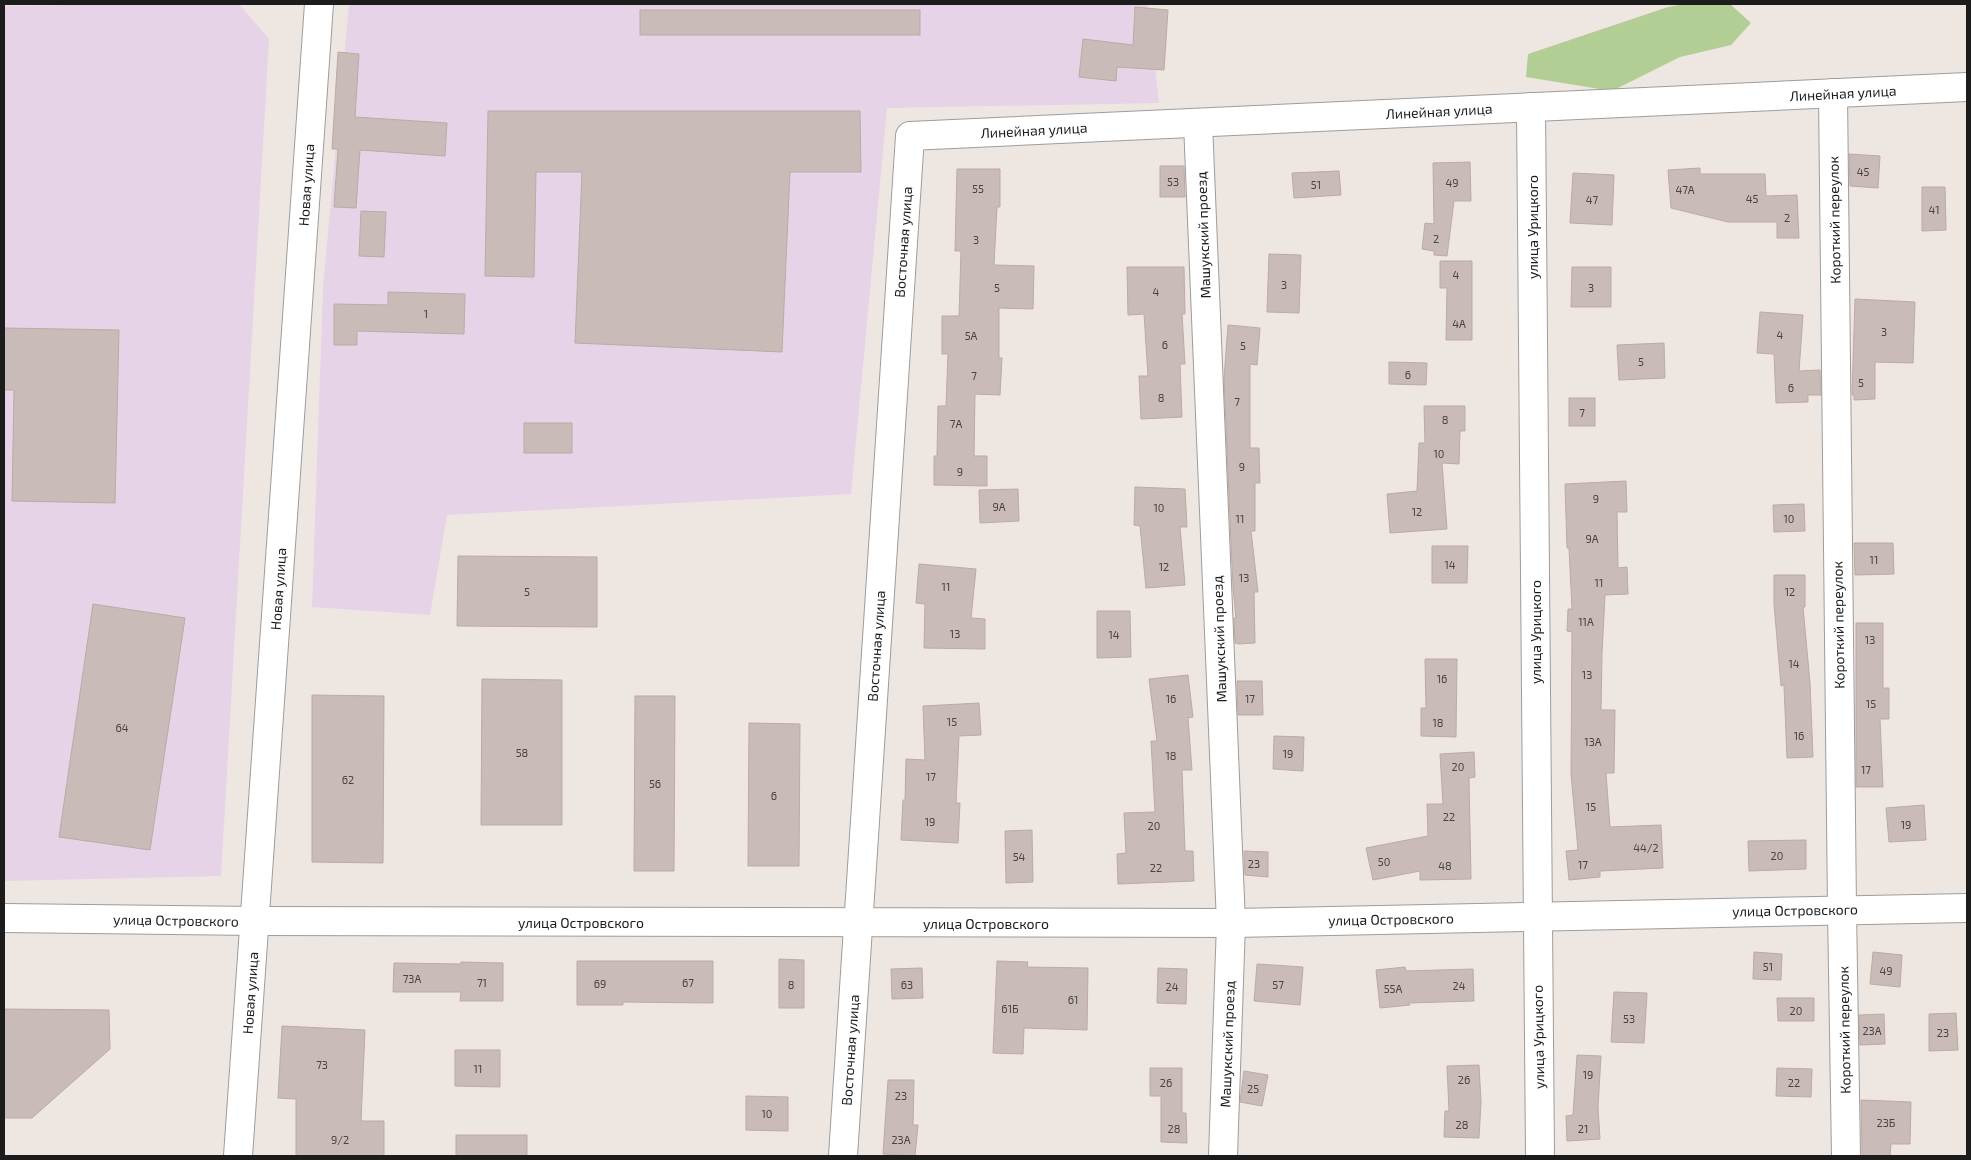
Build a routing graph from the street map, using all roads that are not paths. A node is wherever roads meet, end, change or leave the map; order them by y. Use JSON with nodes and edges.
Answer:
{"nodes":[{"id":1,"x":318,"y":13,"type":"edge"},
{"id":2,"x":1967,"y":87,"type":"edge"},
{"id":3,"x":1832,"y":93,"type":"junction"},
{"id":4,"x":1531,"y":107,"type":"junction"},
{"id":5,"x":1198,"y":123,"type":"junction"},
{"id":6,"x":910,"y":136,"type":"joint"},
{"id":7,"x":1967,"y":908,"type":"edge"},
{"id":8,"x":1842,"y":909,"type":"junction"},
{"id":9,"x":1537,"y":916,"type":"junction"},
{"id":10,"x":4,"y":918,"type":"edge"},
{"id":11,"x":255,"y":921,"type":"junction"},
{"id":12,"x":858,"y":922,"type":"junction"},
{"id":13,"x":1231,"y":923,"type":"junction"},
{"id":14,"x":238,"y":1156,"type":"edge"},
{"id":15,"x":844,"y":1156,"type":"edge"},
{"id":16,"x":1223,"y":1156,"type":"edge"},
{"id":17,"x":1540,"y":1156,"type":"edge"},
{"id":18,"x":1846,"y":1156,"type":"edge"}],
"edges":[{"from":1,"to":11,"type":"street","name":"Новая улица"},
{"from":2,"to":3,"type":"street","name":"Линейная улица"},
{"from":3,"to":4,"type":"street","name":"Линейная улица"},
{"from":3,"to":8,"type":"street","name":"Короткий переулок"},
{"from":4,"to":5,"type":"street","name":"Линейная улица"},
{"from":4,"to":9,"type":"street","name":"улица Урицкого"},
{"from":5,"to":6,"type":"street","name":"Линейная улица"},
{"from":5,"to":13,"type":"street","name":"Машукский проезд"},
{"from":6,"to":12,"type":"street","name":"Восточная улица"},
{"from":7,"to":8,"type":"street","name":"улица Островского"},
{"from":8,"to":9,"type":"street","name":"улица Островского"},
{"from":8,"to":18,"type":"street","name":"Короткий переулок"},
{"from":9,"to":13,"type":"street","name":"улица Островского"},
{"from":9,"to":17,"type":"street","name":"улица Урицкого"},
{"from":10,"to":11,"type":"street","name":"улица Островского"},
{"from":11,"to":12,"type":"street","name":"улица Островского"},
{"from":11,"to":14,"type":"street","name":"Новая улица"},
{"from":12,"to":13,"type":"street","name":"улица Островского"},
{"from":12,"to":15,"type":"street","name":"Восточная улица"},
{"from":13,"to":16,"type":"street","name":"Машукский проезд"}]}
